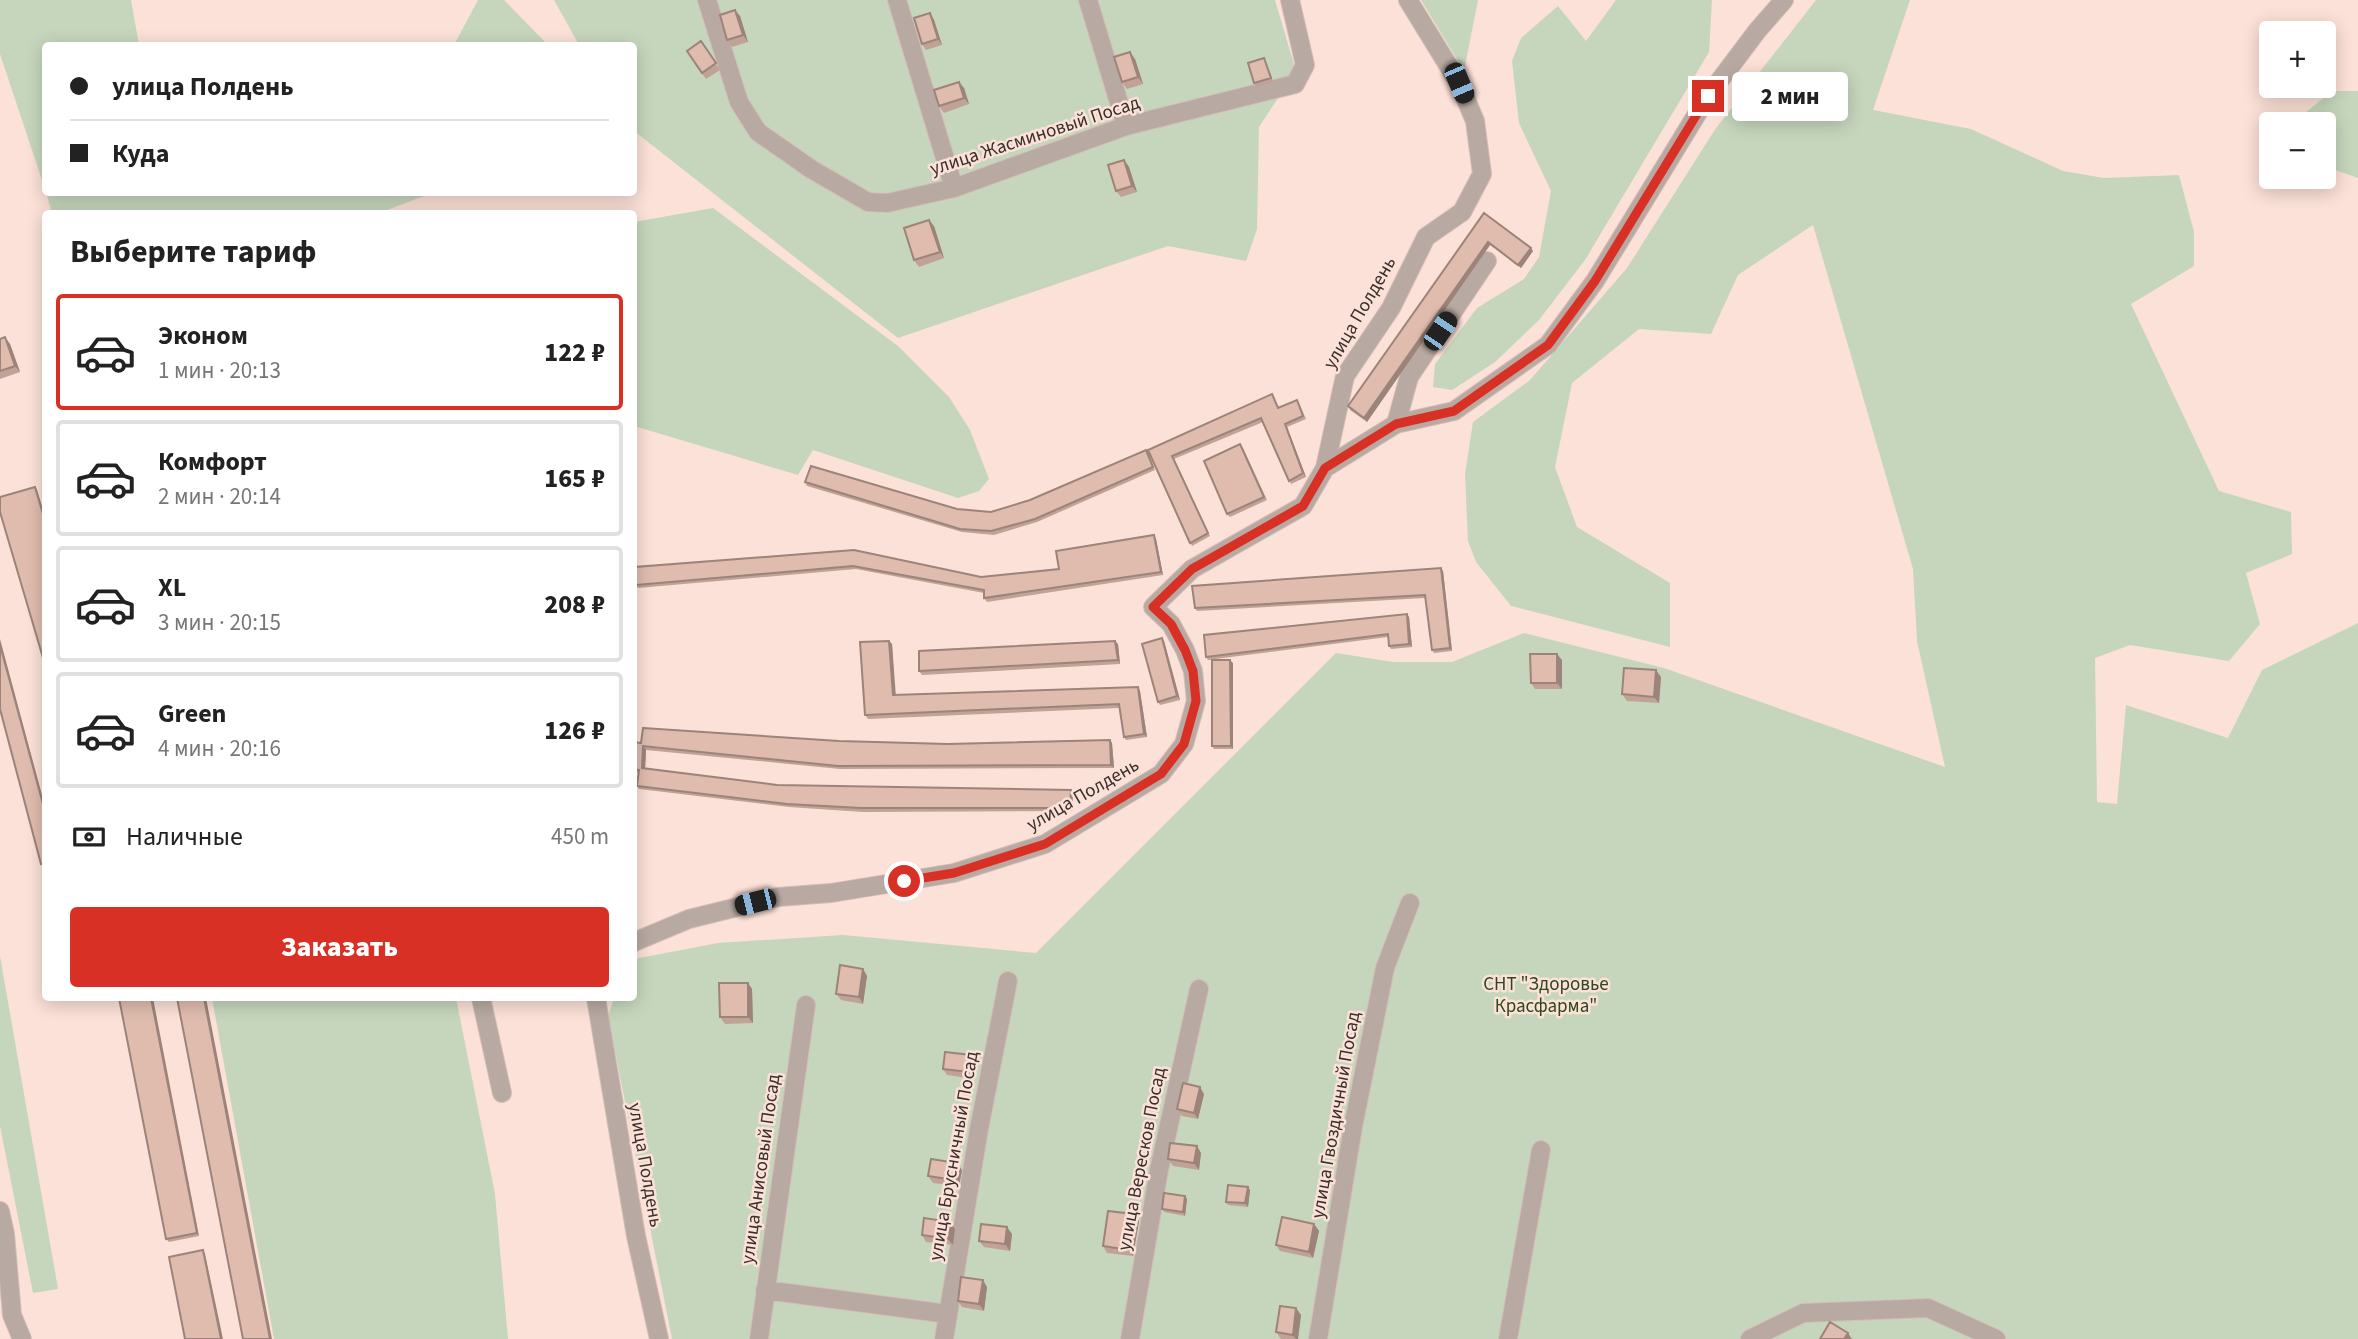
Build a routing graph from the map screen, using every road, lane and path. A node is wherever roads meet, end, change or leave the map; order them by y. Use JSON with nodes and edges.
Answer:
{"nodes":[{"id":1,"x":707,"y":0,"type":"edge"},
{"id":2,"x":897,"y":0,"type":"edge"},
{"id":3,"x":1088,"y":0,"type":"edge"},
{"id":4,"x":1290,"y":0,"type":"edge"},
{"id":5,"x":1408,"y":0,"type":"edge"},
{"id":6,"x":1784,"y":0,"type":"edge"},
{"id":7,"x":1126,"y":126,"type":"junction"},
{"id":8,"x":954,"y":188,"type":"junction"},
{"id":9,"x":1487,"y":261,"type":"dead end"},
{"id":10,"x":1396,"y":424,"type":"junction"},
{"id":11,"x":1325,"y":468,"type":"junction"},
{"id":12,"x":1410,"y":903,"type":"dead end"},
{"id":13,"x":637,"y":941,"type":"edge"},
{"id":14,"x":1008,"y":981,"type":"dead end"},
{"id":15,"x":1199,"y":989,"type":"dead end"},
{"id":16,"x":482,"y":1001,"type":"edge"},
{"id":17,"x":597,"y":1001,"type":"edge"},
{"id":18,"x":806,"y":1005,"type":"dead end"},
{"id":19,"x":502,"y":1093,"type":"dead end"},
{"id":20,"x":1541,"y":1150,"type":"dead end"},
{"id":21,"x":0,"y":1211,"type":"edge"},
{"id":22,"x":765,"y":1290,"type":"junction"},
{"id":23,"x":948,"y":1314,"type":"junction"},
{"id":24,"x":6,"y":1320,"type":"edge"},
{"id":25,"x":1777,"y":1334,"type":"edge"},
{"id":26,"x":22,"y":1339,"type":"edge"},
{"id":27,"x":659,"y":1339,"type":"edge"},
{"id":28,"x":759,"y":1339,"type":"edge"},
{"id":29,"x":944,"y":1339,"type":"edge"},
{"id":30,"x":1130,"y":1339,"type":"edge"},
{"id":31,"x":1318,"y":1339,"type":"edge"},
{"id":32,"x":1508,"y":1339,"type":"edge"},
{"id":33,"x":1750,"y":1339,"type":"edge"},
{"id":34,"x":1996,"y":1339,"type":"edge"}],
"edges":[{"from":1,"to":8,"type":"street","name":"улица Жасминовый Посад"},
{"from":2,"to":8,"type":"street"},
{"from":3,"to":7,"type":"street"},
{"from":4,"to":7,"type":"street","name":"улица Жасминовый Посад"},
{"from":5,"to":11,"type":"street","name":"улица Полдень"},
{"from":6,"to":10,"type":"street"},
{"from":7,"to":8,"type":"street","name":"улица Жасминовый Посад"},
{"from":9,"to":10,"type":"street"},
{"from":10,"to":11,"type":"street"},
{"from":11,"to":13,"type":"street","name":"улица Полдень"},
{"from":12,"to":31,"type":"street","name":"улица Гвоздичный Посад"},
{"from":14,"to":23,"type":"street","name":"улица Брусничный Посад"},
{"from":15,"to":30,"type":"street","name":"улица Вересков Посад"},
{"from":16,"to":19,"type":"street"},
{"from":17,"to":27,"type":"street","name":"улица Полдень"},
{"from":18,"to":22,"type":"street","name":"улица Анисовый Посад"},
{"from":20,"to":32,"type":"street"},
{"from":21,"to":24,"type":"street"},
{"from":22,"to":23,"type":"street"},
{"from":22,"to":28,"type":"street","name":"улица Анисовый Посад"},
{"from":23,"to":29,"type":"street","name":"улица Брусничный Посад"},
{"from":24,"to":26,"type":"street"},
{"from":25,"to":33,"type":"street"},
{"from":25,"to":34,"type":"street"}]}
